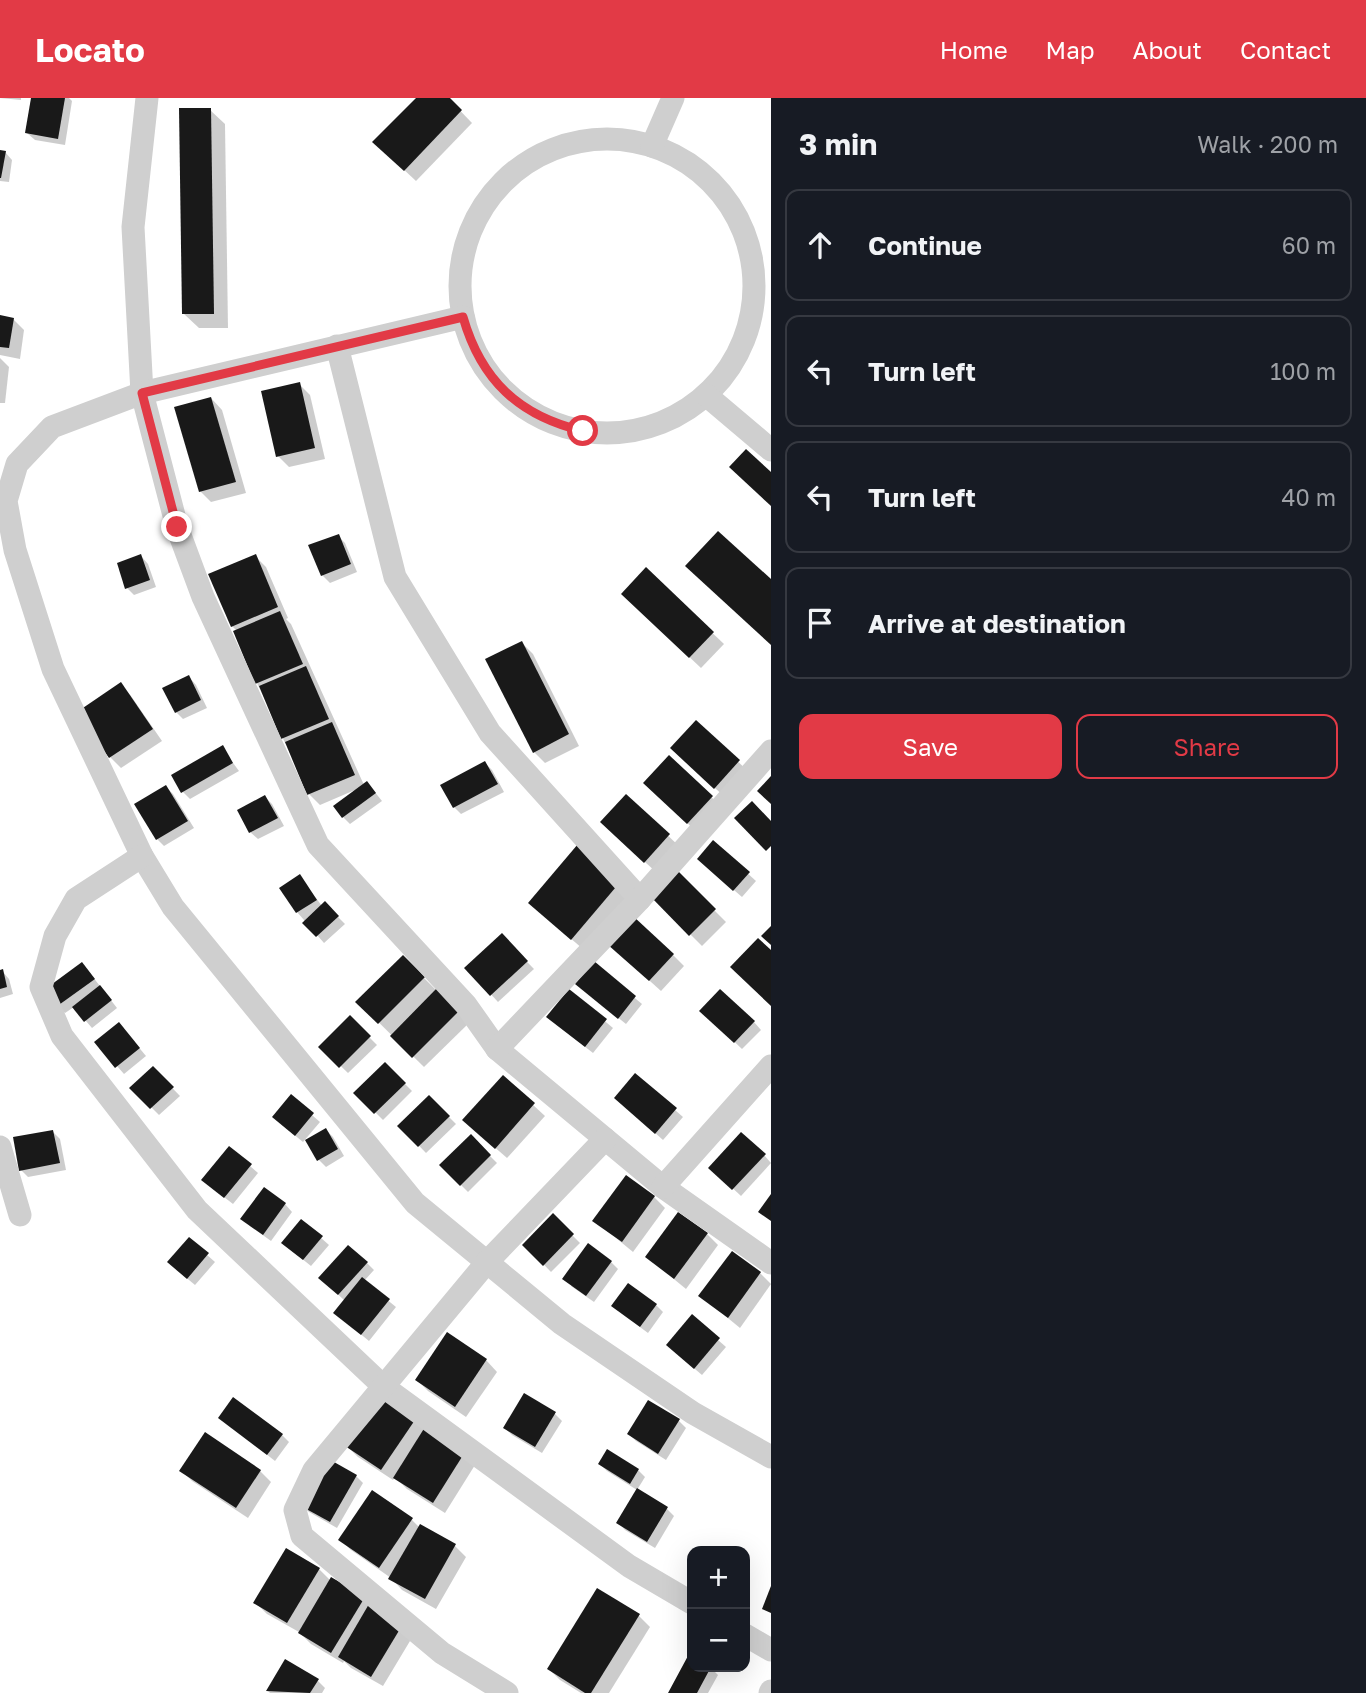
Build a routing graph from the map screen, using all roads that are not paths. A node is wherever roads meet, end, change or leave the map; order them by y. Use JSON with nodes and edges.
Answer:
{"nodes":[{"id":1,"x":147,"y":98,"type":"edge"},
{"id":2,"x":673,"y":98,"type":"edge"},
{"id":3,"x":652,"y":146,"type":"junction"},
{"id":4,"x":463,"y":317,"type":"junction"},
{"id":5,"x":337,"y":346,"type":"junction"},
{"id":6,"x":142,"y":393,"type":"junction"},
{"id":7,"x":706,"y":395,"type":"junction"},
{"id":8,"x":771,"y":450,"type":"edge"},
{"id":9,"x":771,"y":751,"type":"edge"},
{"id":10,"x":142,"y":856,"type":"junction"},
{"id":11,"x":640,"y":899,"type":"junction"},
{"id":12,"x":497,"y":1049,"type":"junction"},
{"id":13,"x":771,"y":1066,"type":"edge"},
{"id":14,"x":605,"y":1139,"type":"junction"},
{"id":15,"x":0,"y":1147,"type":"edge"},
{"id":16,"x":663,"y":1186,"type":"junction"},
{"id":17,"x":20,"y":1215,"type":"dead end"},
{"id":18,"x":487,"y":1262,"type":"junction"},
{"id":19,"x":771,"y":1263,"type":"edge"},
{"id":20,"x":384,"y":1387,"type":"junction"},
{"id":21,"x":771,"y":1457,"type":"edge"},
{"id":22,"x":687,"y":1600,"type":"edge"},
{"id":23,"x":750,"y":1638,"type":"edge"},
{"id":24,"x":771,"y":1650,"type":"edge"},
{"id":25,"x":507,"y":1693,"type":"edge"}],
"edges":[{"from":1,"to":6,"type":"street"},
{"from":2,"to":3,"type":"street"},
{"from":3,"to":4,"type":"street"},
{"from":3,"to":7,"type":"street"},
{"from":4,"to":5,"type":"street"},
{"from":4,"to":7,"type":"street"},
{"from":5,"to":6,"type":"street"},
{"from":5,"to":11,"type":"street"},
{"from":6,"to":10,"type":"street"},
{"from":6,"to":12,"type":"street"},
{"from":7,"to":8,"type":"street"},
{"from":9,"to":11,"type":"street"},
{"from":10,"to":18,"type":"street"},
{"from":10,"to":20,"type":"street"},
{"from":11,"to":12,"type":"street"},
{"from":12,"to":14,"type":"street"},
{"from":13,"to":16,"type":"street"},
{"from":14,"to":16,"type":"street"},
{"from":14,"to":18,"type":"street"},
{"from":15,"to":17,"type":"street"},
{"from":16,"to":19,"type":"street"},
{"from":18,"to":20,"type":"street"},
{"from":18,"to":21,"type":"street"},
{"from":20,"to":22,"type":"street"},
{"from":20,"to":25,"type":"street"},
{"from":23,"to":24,"type":"street"}]}
